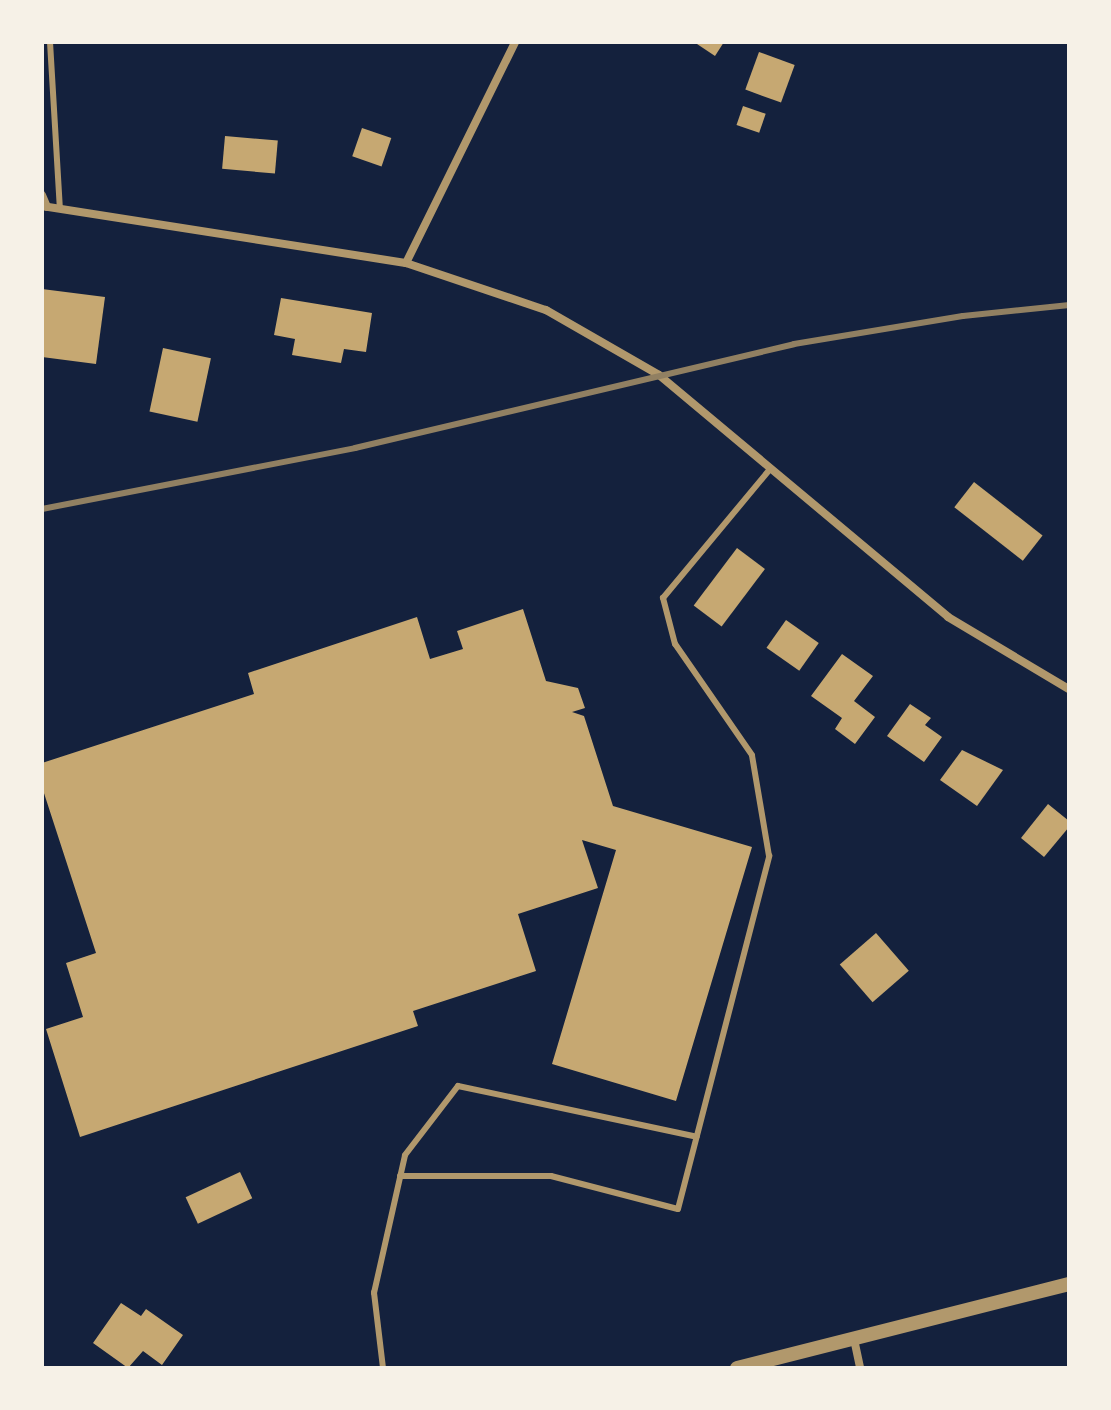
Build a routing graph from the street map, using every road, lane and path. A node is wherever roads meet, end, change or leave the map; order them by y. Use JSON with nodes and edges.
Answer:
{"nodes":[{"id":1,"x":50,"y":42,"type":"edge"},
{"id":2,"x":58,"y":42,"type":"edge"},
{"id":3,"x":515,"y":42,"type":"edge"},
{"id":4,"x":51,"y":51,"type":"junction"},
{"id":5,"x":42,"y":195,"type":"edge"},
{"id":6,"x":44,"y":206,"type":"edge"},
{"id":7,"x":60,"y":209,"type":"junction"},
{"id":8,"x":406,"y":263,"type":"junction"},
{"id":9,"x":770,"y":469,"type":"junction"},
{"id":10,"x":1069,"y":689,"type":"edge"},
{"id":11,"x":697,"y":1137,"type":"junction"},
{"id":12,"x":400,"y":1176,"type":"junction"},
{"id":13,"x":1069,"y":1284,"type":"edge"},
{"id":14,"x":854,"y":1339,"type":"junction"},
{"id":15,"x":383,"y":1368,"type":"edge"},
{"id":16,"x":737,"y":1368,"type":"edge"},
{"id":17,"x":860,"y":1368,"type":"edge"}],
"edges":[{"from":1,"to":4,"type":"lane"},
{"from":2,"to":4,"type":"lane"},
{"from":3,"to":8,"type":"street"},
{"from":4,"to":7,"type":"lane"},
{"from":5,"to":6,"type":"street"},
{"from":6,"to":7,"type":"street"},
{"from":7,"to":8,"type":"street"},
{"from":8,"to":9,"type":"street"},
{"from":9,"to":10,"type":"street"},
{"from":9,"to":11,"type":"lane"},
{"from":11,"to":12,"type":"lane"},
{"from":11,"to":12,"type":"lane"},
{"from":12,"to":15,"type":"lane"},
{"from":13,"to":14,"type":"street"},
{"from":14,"to":16,"type":"street"},
{"from":14,"to":17,"type":"street"}]}
